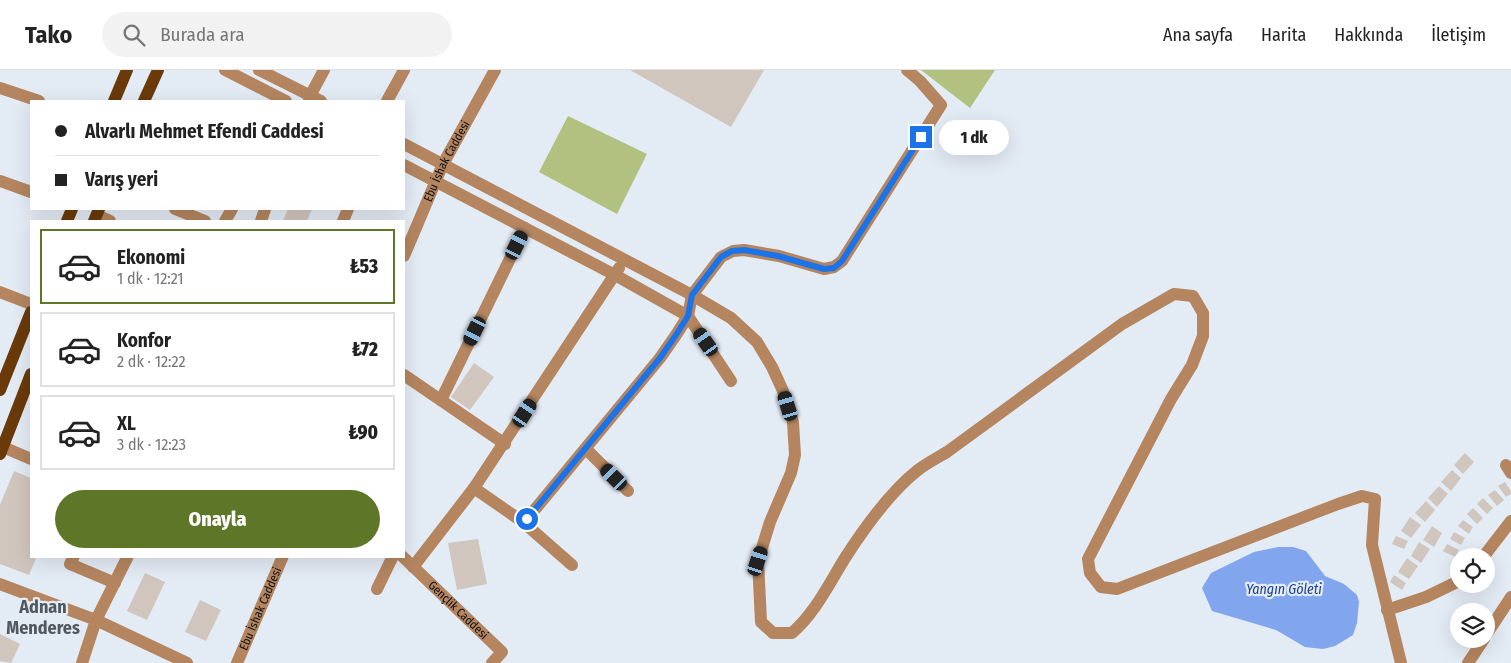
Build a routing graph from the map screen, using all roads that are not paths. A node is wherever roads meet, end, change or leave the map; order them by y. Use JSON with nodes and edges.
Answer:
{"nodes":[{"id":1,"x":127,"y":70,"type":"edge"},
{"id":2,"x":158,"y":70,"type":"edge"},
{"id":3,"x":225,"y":70,"type":"edge"},
{"id":4,"x":259,"y":70,"type":"edge"},
{"id":5,"x":324,"y":70,"type":"edge"},
{"id":6,"x":404,"y":70,"type":"edge"},
{"id":7,"x":494,"y":70,"type":"edge"},
{"id":8,"x":908,"y":70,"type":"edge"},
{"id":9,"x":0,"y":88,"type":"edge"},
{"id":10,"x":313,"y":99,"type":"edge"},
{"id":11,"x":36,"y":100,"type":"edge"},
{"id":12,"x":114,"y":100,"type":"edge"},
{"id":13,"x":144,"y":100,"type":"edge"},
{"id":14,"x":284,"y":100,"type":"edge"},
{"id":15,"x":388,"y":100,"type":"edge"},
{"id":16,"x":405,"y":145,"type":"edge"},
{"id":17,"x":443,"y":164,"type":"junction"},
{"id":18,"x":405,"y":166,"type":"edge"},
{"id":19,"x":0,"y":181,"type":"edge"},
{"id":20,"x":436,"y":182,"type":"junction"},
{"id":21,"x":30,"y":192,"type":"edge"},
{"id":22,"x":178,"y":210,"type":"edge"},
{"id":23,"x":202,"y":220,"type":"edge"},
{"id":24,"x":525,"y":228,"type":"junction"},
{"id":25,"x":405,"y":254,"type":"edge"},
{"id":26,"x":624,"y":259,"type":"junction"},
{"id":27,"x":615,"y":275,"type":"junction"},
{"id":28,"x":0,"y":292,"type":"edge"},
{"id":29,"x":692,"y":295,"type":"junction"},
{"id":30,"x":30,"y":304,"type":"edge"},
{"id":31,"x":30,"y":315,"type":"edge"},
{"id":32,"x":688,"y":316,"type":"junction"},
{"id":33,"x":405,"y":376,"type":"edge"},
{"id":34,"x":30,"y":378,"type":"edge"},
{"id":35,"x":732,"y":380,"type":"dead end"},
{"id":36,"x":0,"y":390,"type":"edge"},
{"id":37,"x":441,"y":400,"type":"junction"},
{"id":38,"x":505,"y":444,"type":"junction"},
{"id":39,"x":586,"y":449,"type":"junction"},
{"id":40,"x":1,"y":451,"type":"edge"},
{"id":41,"x":30,"y":459,"type":"edge"},
{"id":42,"x":474,"y":488,"type":"junction"},
{"id":43,"x":628,"y":491,"type":"dead end"},
{"id":44,"x":1511,"y":521,"type":"edge"},
{"id":45,"x":523,"y":522,"type":"junction"},
{"id":46,"x":1490,"y":548,"type":"edge"},
{"id":47,"x":73,"y":558,"type":"edge"},
{"id":48,"x":127,"y":558,"type":"edge"},
{"id":49,"x":282,"y":558,"type":"edge"},
{"id":50,"x":391,"y":558,"type":"edge"},
{"id":51,"x":404,"y":558,"type":"edge"},
{"id":52,"x":572,"y":565,"type":"dead end"},
{"id":53,"x":413,"y":567,"type":"junction"},
{"id":54,"x":115,"y":583,"type":"junction"},
{"id":55,"x":0,"y":584,"type":"edge"},
{"id":56,"x":1450,"y":585,"type":"edge"},
{"id":57,"x":376,"y":589,"type":"dead end"},
{"id":58,"x":1511,"y":597,"type":"edge"},
{"id":59,"x":1387,"y":610,"type":"junction"},
{"id":60,"x":96,"y":620,"type":"junction"},
{"id":61,"x":1495,"y":621,"type":"edge"},
{"id":62,"x":1478,"y":648,"type":"edge"},
{"id":63,"x":504,"y":658,"type":"edge"},
{"id":64,"x":82,"y":663,"type":"edge"},
{"id":65,"x":187,"y":663,"type":"edge"},
{"id":66,"x":237,"y":663,"type":"edge"},
{"id":67,"x":492,"y":663,"type":"edge"},
{"id":68,"x":1401,"y":663,"type":"edge"},
{"id":69,"x":1468,"y":663,"type":"edge"}],
"edges":[{"from":1,"to":12,"type":"main road"},
{"from":2,"to":13,"type":"main road"},
{"from":3,"to":14,"type":"street"},
{"from":4,"to":10,"type":"street"},
{"from":5,"to":10,"type":"street"},
{"from":6,"to":15,"type":"street"},
{"from":7,"to":17,"type":"street","name":"Ebu İshak Caddesi"},
{"from":8,"to":29,"type":"street"},
{"from":9,"to":11,"type":"street"},
{"from":16,"to":17,"type":"street"},
{"from":17,"to":20,"type":"street","name":"Ebu İshak Caddesi"},
{"from":17,"to":26,"type":"street"},
{"from":18,"to":20,"type":"street"},
{"from":19,"to":21,"type":"street"},
{"from":20,"to":24,"type":"street"},
{"from":20,"to":25,"type":"street","name":"Ebu İshak Caddesi"},
{"from":22,"to":23,"type":"street"},
{"from":24,"to":27,"type":"street"},
{"from":24,"to":37,"type":"street"},
{"from":26,"to":27,"type":"street"},
{"from":26,"to":29,"type":"street"},
{"from":27,"to":32,"type":"street"},
{"from":27,"to":38,"type":"street"},
{"from":28,"to":30,"type":"street"},
{"from":29,"to":32,"type":"street"},
{"from":29,"to":59,"type":"street"},
{"from":31,"to":36,"type":"main road"},
{"from":32,"to":35,"type":"street"},
{"from":32,"to":39,"type":"street"},
{"from":33,"to":37,"type":"street"},
{"from":34,"to":40,"type":"main road"},
{"from":37,"to":38,"type":"street"},
{"from":38,"to":42,"type":"street"},
{"from":39,"to":43,"type":"street"},
{"from":39,"to":45,"type":"street"},
{"from":40,"to":41,"type":"street"},
{"from":42,"to":45,"type":"street"},
{"from":42,"to":53,"type":"street"},
{"from":44,"to":46,"type":"street"},
{"from":45,"to":52,"type":"street"},
{"from":47,"to":54,"type":"street"},
{"from":48,"to":54,"type":"street"},
{"from":49,"to":66,"type":"street","name":"Ebu İshak Caddesi"},
{"from":50,"to":57,"type":"street"},
{"from":51,"to":53,"type":"street","name":"Gençlik Caddesi"},
{"from":53,"to":63,"type":"street","name":"Gençlik Caddesi"},
{"from":54,"to":60,"type":"street"},
{"from":55,"to":60,"type":"street"},
{"from":56,"to":59,"type":"street"},
{"from":58,"to":61,"type":"street"},
{"from":59,"to":68,"type":"street"},
{"from":60,"to":64,"type":"street"},
{"from":60,"to":65,"type":"street"},
{"from":62,"to":69,"type":"street"},
{"from":63,"to":67,"type":"street","name":"Gençlik Caddesi"}]}
